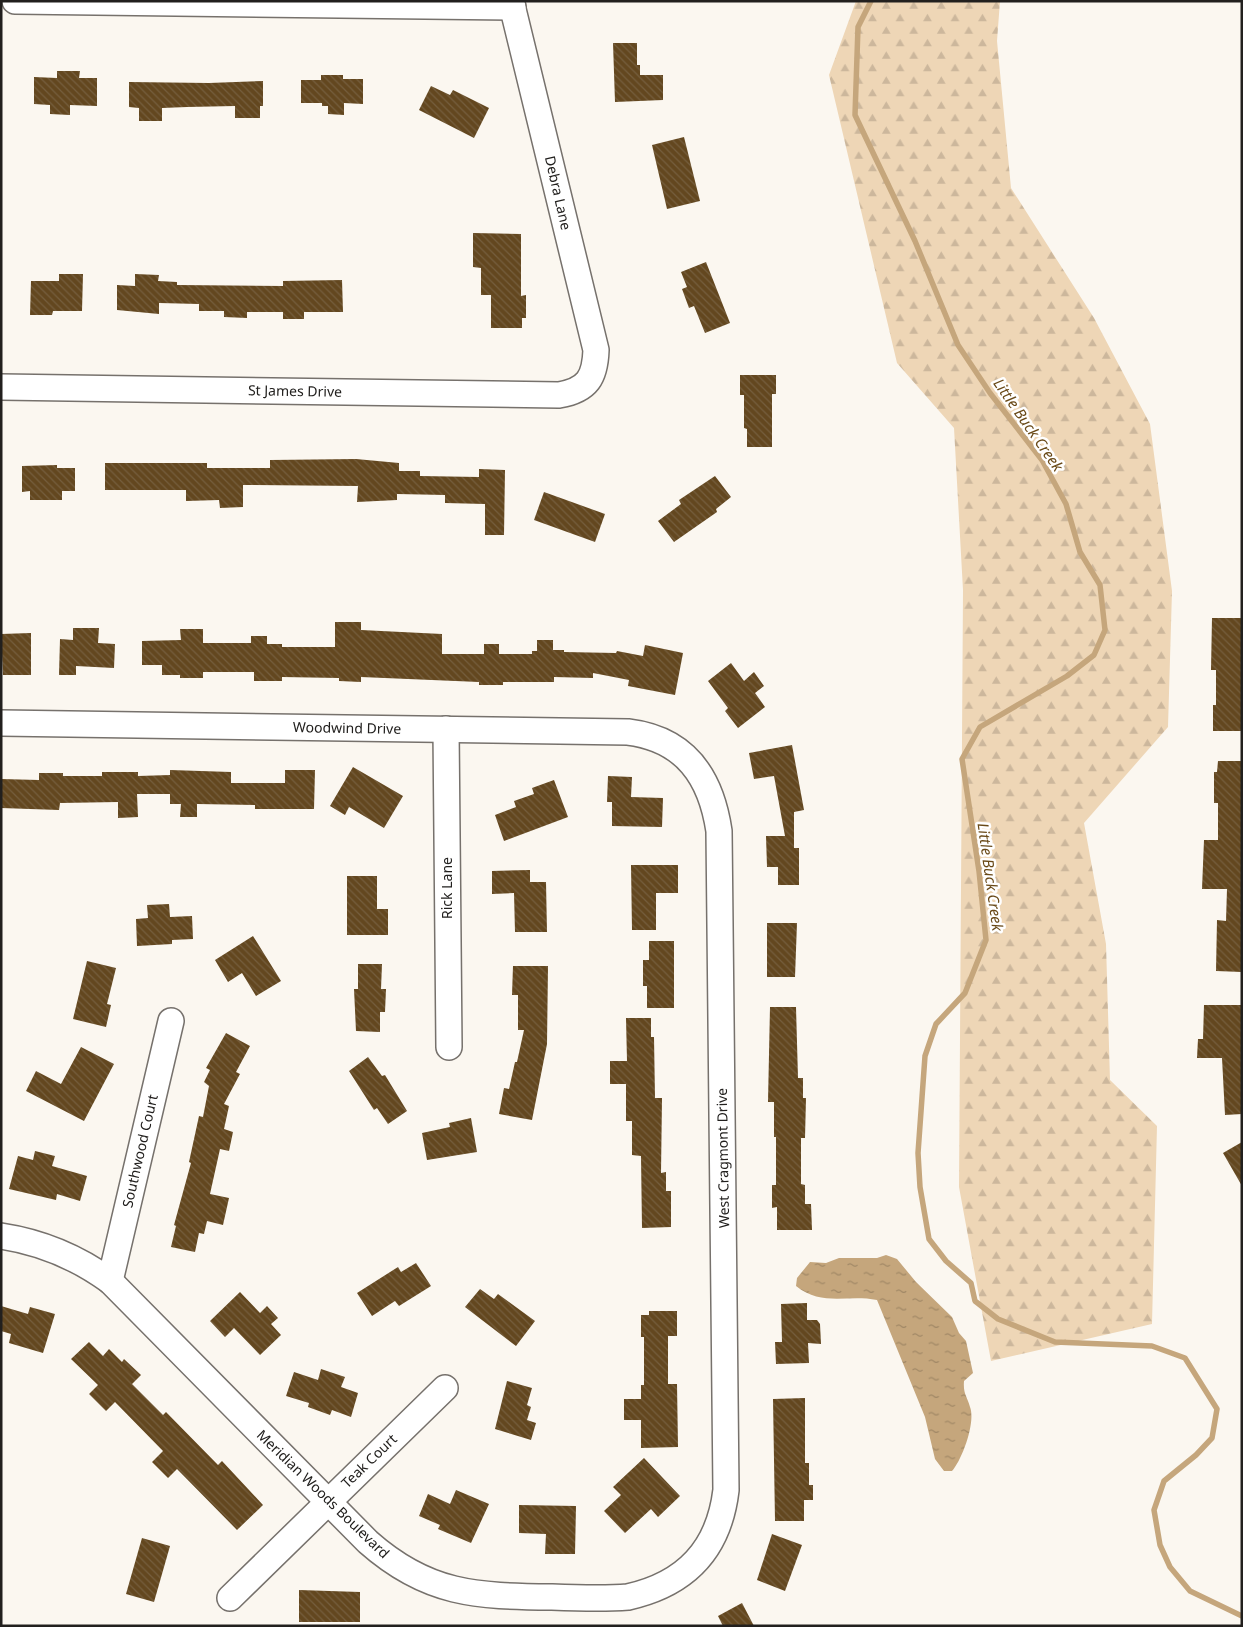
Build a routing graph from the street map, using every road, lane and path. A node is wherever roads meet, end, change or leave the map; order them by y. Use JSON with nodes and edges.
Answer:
{"nodes":[{"id":1,"x":15,"y":1,"type":"edge"},
{"id":2,"x":512,"y":4,"type":"edge"},
{"id":3,"x":586,"y":383,"type":"joint"},
{"id":4,"x":1,"y":387,"type":"edge"},
{"id":5,"x":1,"y":723,"type":"edge"},
{"id":6,"x":446,"y":729,"type":"junction"},
{"id":7,"x":686,"y":758,"type":"joint"},
{"id":8,"x":170,"y":1021,"type":"dead end"},
{"id":9,"x":449,"y":1047,"type":"dead end"},
{"id":10,"x":1,"y":1236,"type":"edge"},
{"id":11,"x":110,"y":1281,"type":"junction"},
{"id":12,"x":445,"y":1388,"type":"dead end"},
{"id":13,"x":328,"y":1501,"type":"junction"},
{"id":14,"x":697,"y":1560,"type":"joint"},
{"id":15,"x":230,"y":1598,"type":"dead end"}],
"edges":[{"from":1,"to":2,"type":"street"},
{"from":2,"to":3,"type":"street","name":"Debra Lane"},
{"from":3,"to":4,"type":"street","name":"St James Drive"},
{"from":5,"to":6,"type":"street","name":"Woodwind Drive"},
{"from":6,"to":7,"type":"street","name":"Woodwind Drive"},
{"from":6,"to":9,"type":"street","name":"Rick Lane"},
{"from":7,"to":14,"type":"street","name":"West Cragmont Drive"},
{"from":8,"to":11,"type":"street","name":"Southwood Court"},
{"from":10,"to":11,"type":"street","name":"Meridian Woods Boulevard"},
{"from":11,"to":13,"type":"street","name":"Meridian Woods Boulevard"},
{"from":12,"to":13,"type":"street","name":"Teak Court"},
{"from":13,"to":14,"type":"street","name":"Meridian Woods Boulevard"},
{"from":13,"to":15,"type":"street","name":"Teak Court"}]}
